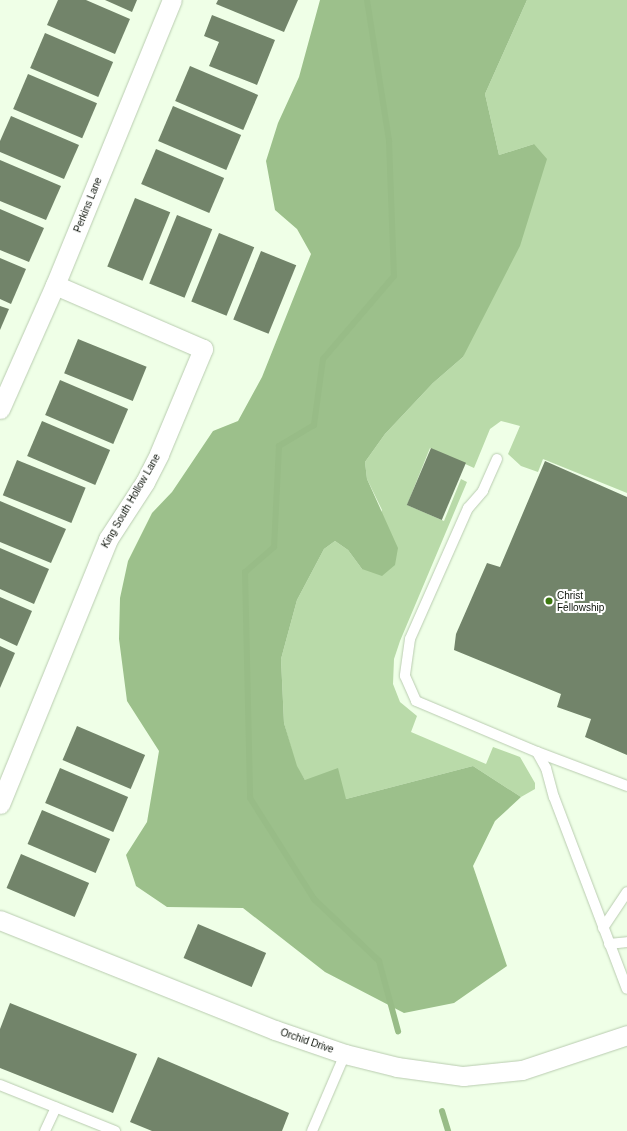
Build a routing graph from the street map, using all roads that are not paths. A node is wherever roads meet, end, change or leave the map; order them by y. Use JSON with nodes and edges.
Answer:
{"nodes":[{"id":1,"x":172,"y":0,"type":"edge"},
{"id":2,"x":54,"y":285,"type":"junction"},
{"id":3,"x":0,"y":409,"type":"edge"},
{"id":4,"x":497,"y":459,"type":"dead end"},
{"id":5,"x":537,"y":752,"type":"junction"},
{"id":6,"x":627,"y":786,"type":"edge"},
{"id":7,"x":0,"y":804,"type":"edge"},
{"id":8,"x":627,"y":892,"type":"edge"},
{"id":9,"x":0,"y":920,"type":"edge"},
{"id":10,"x":603,"y":928,"type":"junction"},
{"id":11,"x":627,"y":942,"type":"edge"},
{"id":12,"x":609,"y":944,"type":"junction"},
{"id":13,"x":627,"y":989,"type":"edge"},
{"id":14,"x":627,"y":1035,"type":"edge"},
{"id":15,"x":345,"y":1054,"type":"junction"},
{"id":16,"x":0,"y":1085,"type":"edge"},
{"id":17,"x":56,"y":1107,"type":"junction"},
{"id":18,"x":45,"y":1131,"type":"edge"},
{"id":19,"x":115,"y":1131,"type":"edge"},
{"id":20,"x":312,"y":1131,"type":"edge"}],
"edges":[{"from":1,"to":2,"type":"street","name":"Perkins Lane"},
{"from":2,"to":3,"type":"street","name":"Perkins Lane"},
{"from":2,"to":7,"type":"street","name":"King South Hollow Lane"},
{"from":4,"to":5,"type":"lane"},
{"from":5,"to":6,"type":"lane"},
{"from":5,"to":10,"type":"lane"},
{"from":8,"to":10,"type":"lane"},
{"from":9,"to":15,"type":"street","name":"Orchid Drive"},
{"from":10,"to":12,"type":"lane"},
{"from":11,"to":12,"type":"lane"},
{"from":12,"to":13,"type":"lane"},
{"from":14,"to":15,"type":"street","name":"Orchid Drive"},
{"from":15,"to":20,"type":"lane"},
{"from":16,"to":17,"type":"lane"},
{"from":17,"to":18,"type":"lane"},
{"from":17,"to":19,"type":"lane"}]}
